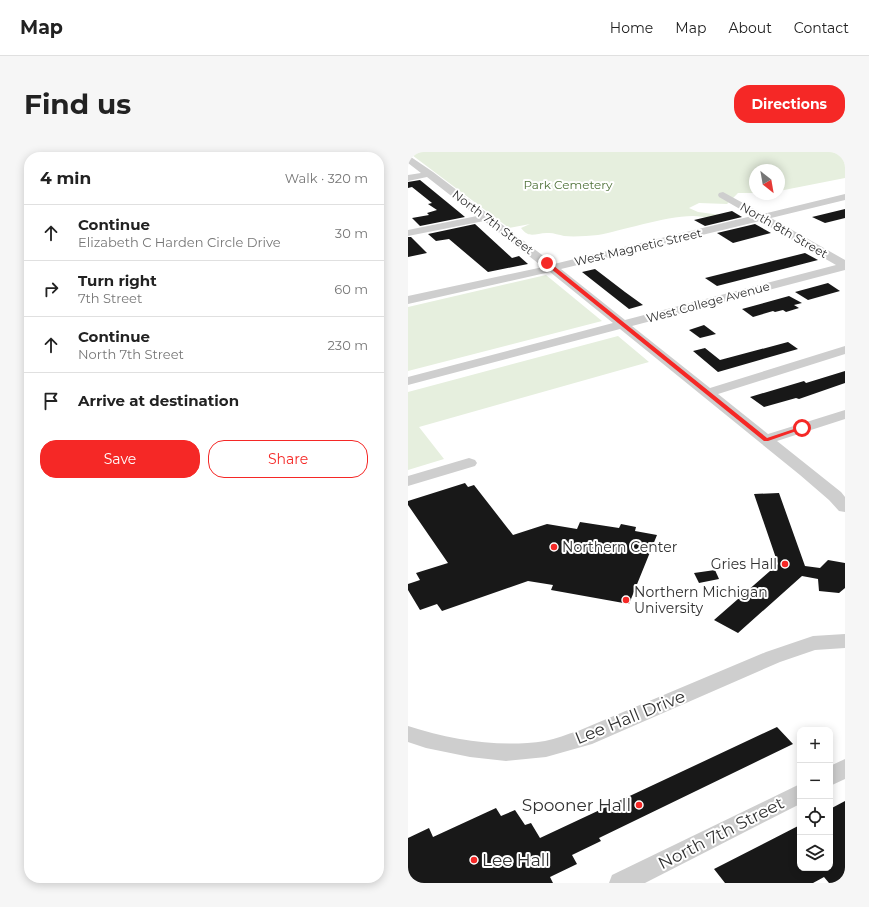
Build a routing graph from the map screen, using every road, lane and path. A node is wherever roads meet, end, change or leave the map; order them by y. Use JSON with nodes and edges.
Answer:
{"nodes":[{"id":1,"x":408,"y":158,"type":"edge"},
{"id":2,"x":430,"y":174,"type":"junction"},
{"id":3,"x":408,"y":178,"type":"edge"},
{"id":4,"x":723,"y":195,"type":"dead end"},
{"id":5,"x":845,"y":196,"type":"edge"},
{"id":6,"x":487,"y":217,"type":"junction"},
{"id":7,"x":762,"y":218,"type":"junction"},
{"id":8,"x":408,"y":233,"type":"edge"},
{"id":9,"x":845,"y":266,"type":"edge"},
{"id":10,"x":552,"y":268,"type":"junction"},
{"id":11,"x":408,"y":300,"type":"edge"},
{"id":12,"x":624,"y":324,"type":"junction"},
{"id":13,"x":845,"y":350,"type":"edge"},
{"id":14,"x":408,"y":381,"type":"edge"},
{"id":15,"x":707,"y":392,"type":"junction"},
{"id":16,"x":845,"y":414,"type":"edge"},
{"id":17,"x":766,"y":440,"type":"junction"},
{"id":18,"x":469,"y":463,"type":"dead end"},
{"id":19,"x":408,"y":482,"type":"edge"},
{"id":20,"x":845,"y":507,"type":"edge"},
{"id":21,"x":845,"y":641,"type":"edge"},
{"id":22,"x":408,"y":734,"type":"edge"},
{"id":23,"x":845,"y":768,"type":"edge"},
{"id":24,"x":833,"y":775,"type":"edge"},
{"id":25,"x":797,"y":795,"type":"edge"},
{"id":26,"x":621,"y":883,"type":"edge"}],
"edges":[{"from":1,"to":2,"type":"street","name":"North 7th Street"},
{"from":2,"to":3,"type":"street"},
{"from":2,"to":6,"type":"street","name":"North 7th Street"},
{"from":4,"to":7,"type":"street","name":"North 8th Street"},
{"from":5,"to":7,"type":"street","name":"West Magnetic Street"},
{"from":6,"to":8,"type":"street"},
{"from":6,"to":10,"type":"street","name":"North 7th Street"},
{"from":7,"to":9,"type":"street","name":"North 8th Street"},
{"from":7,"to":10,"type":"street","name":"West Magnetic Street"},
{"from":9,"to":12,"type":"street","name":"West College Avenue"},
{"from":10,"to":11,"type":"street","name":"West Magnetic Street"},
{"from":10,"to":12,"type":"street","name":"North 7th Street"},
{"from":12,"to":14,"type":"street","name":"West College Avenue"},
{"from":12,"to":15,"type":"street","name":"North 7th Street"},
{"from":13,"to":15,"type":"street"},
{"from":15,"to":17,"type":"street","name":"North 7th Street"},
{"from":16,"to":17,"type":"street"},
{"from":17,"to":20,"type":"street","name":"North 7th Street"},
{"from":18,"to":19,"type":"street"},
{"from":21,"to":22,"type":"street","name":"Lee Hall Drive"},
{"from":23,"to":24,"type":"street"},
{"from":25,"to":26,"type":"street","name":"North 7th Street"}]}
